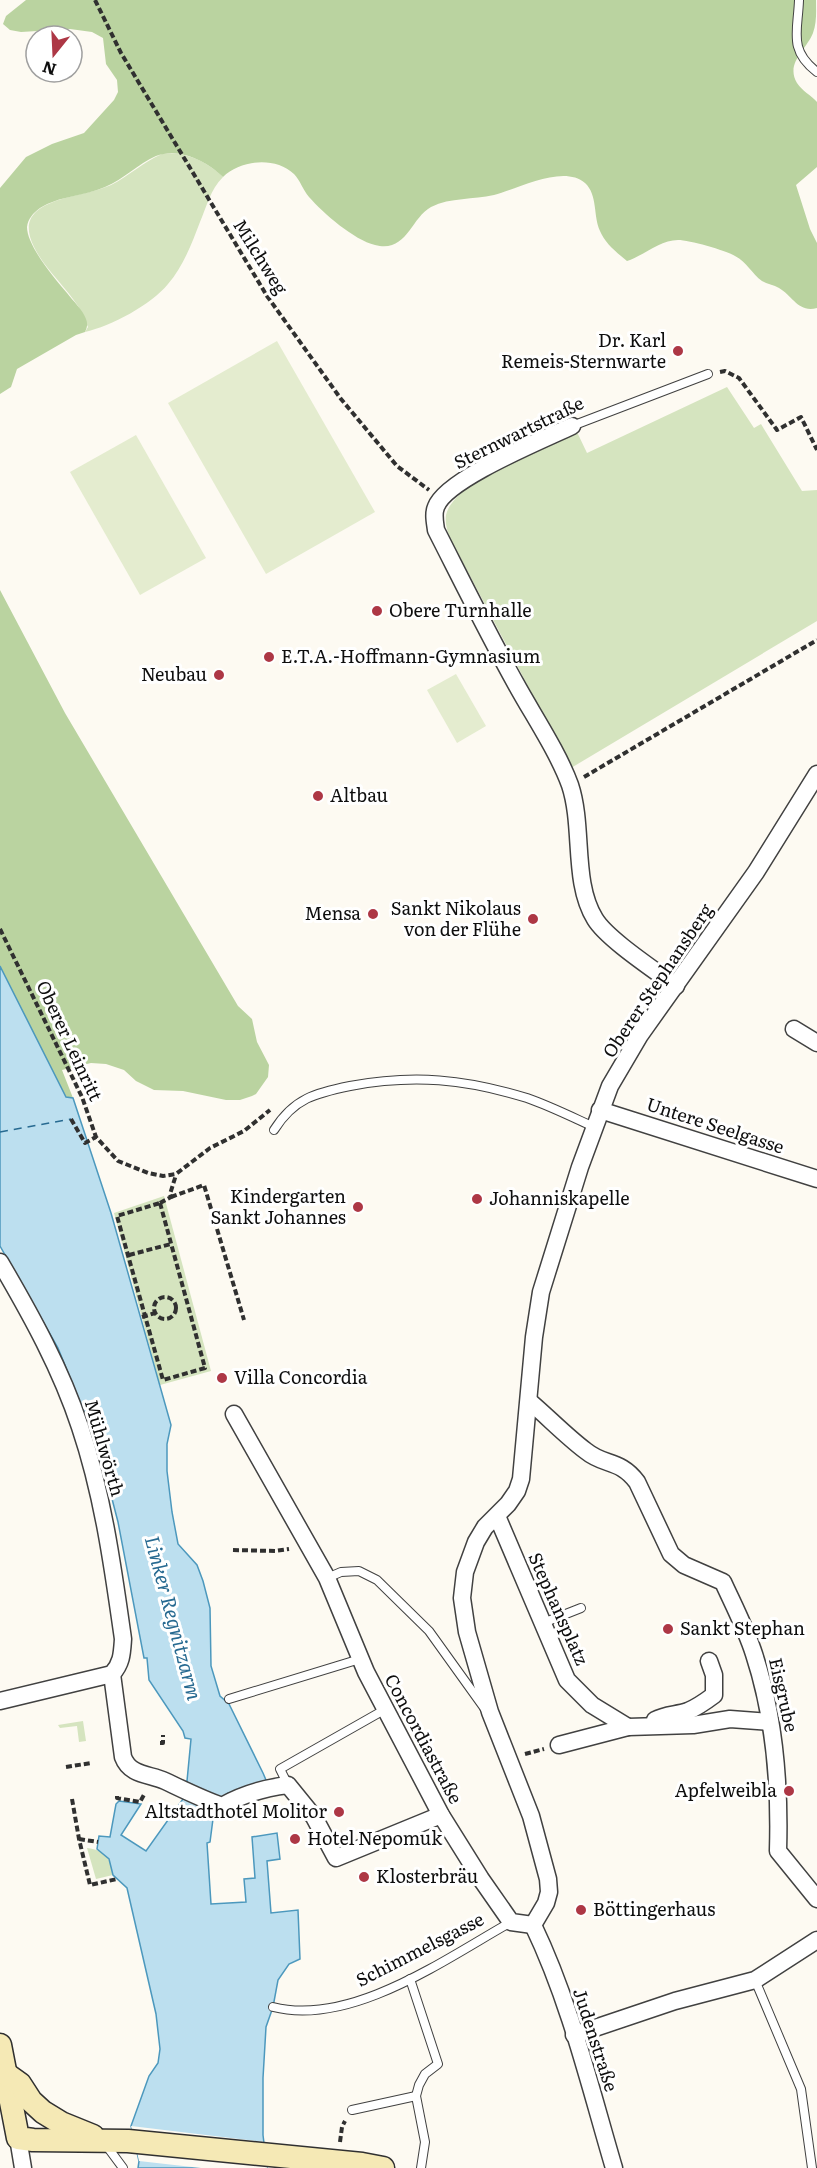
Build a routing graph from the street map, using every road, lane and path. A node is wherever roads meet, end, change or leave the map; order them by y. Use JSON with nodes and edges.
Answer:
{"nodes":[{"id":1,"x":95,"y":0,"type":"edge"},
{"id":2,"x":799,"y":0,"type":"edge"},
{"id":3,"x":817,"y":72,"type":"edge"},
{"id":4,"x":708,"y":375,"type":"joint"},
{"id":5,"x":572,"y":426,"type":"joint"},
{"id":6,"x":817,"y":450,"type":"edge"},
{"id":7,"x":440,"y":499,"type":"junction"},
{"id":8,"x":817,"y":640,"type":"edge"},
{"id":9,"x":817,"y":774,"type":"edge"},
{"id":10,"x":588,"y":775,"type":"dead end"},
{"id":11,"x":0,"y":928,"type":"edge"},
{"id":12,"x":676,"y":986,"type":"junction"},
{"id":13,"x":794,"y":1029,"type":"dead end"},
{"id":14,"x":817,"y":1043,"type":"edge"},
{"id":15,"x":273,"y":1107,"type":"dead end"},
{"id":16,"x":600,"y":1110,"type":"junction"},
{"id":17,"x":71,"y":1119,"type":"dead end"},
{"id":18,"x":594,"y":1127,"type":"junction"},
{"id":19,"x":274,"y":1130,"type":"dead end"},
{"id":20,"x":96,"y":1137,"type":"junction"},
{"id":21,"x":176,"y":1174,"type":"junction"},
{"id":22,"x":817,"y":1179,"type":"edge"},
{"id":23,"x":171,"y":1197,"type":"junction"},
{"id":24,"x":160,"y":1203,"type":"junction"},
{"id":25,"x":171,"y":1244,"type":"junction"},
{"id":26,"x":129,"y":1256,"type":"junction"},
{"id":27,"x":0,"y":1262,"type":"edge"},
{"id":28,"x":187,"y":1302,"type":"junction"},
{"id":29,"x":176,"y":1306,"type":"junction"},
{"id":30,"x":155,"y":1313,"type":"junction"},
{"id":31,"x":144,"y":1317,"type":"junction"},
{"id":32,"x":244,"y":1320,"type":"dead end"},
{"id":33,"x":529,"y":1401,"type":"junction"},
{"id":34,"x":234,"y":1414,"type":"dead end"},
{"id":35,"x":497,"y":1516,"type":"junction"},
{"id":36,"x":309,"y":1545,"type":"junction"},
{"id":37,"x":233,"y":1550,"type":"dead end"},
{"id":38,"x":327,"y":1578,"type":"junction"},
{"id":39,"x":581,"y":1608,"type":"dead end"},
{"id":40,"x":543,"y":1623,"type":"junction"},
{"id":41,"x":360,"y":1659,"type":"junction"},
{"id":42,"x":709,"y":1661,"type":"dead end"},
{"id":43,"x":112,"y":1674,"type":"junction"},
{"id":44,"x":229,"y":1699,"type":"dead end"},
{"id":45,"x":0,"y":1701,"type":"edge"},
{"id":46,"x":384,"y":1710,"type":"junction"},
{"id":47,"x":490,"y":1712,"type":"junction"},
{"id":48,"x":770,"y":1722,"type":"junction"},
{"id":49,"x":636,"y":1727,"type":"junction"},
{"id":50,"x":163,"y":1735,"type":"dead end"},
{"id":51,"x":160,"y":1743,"type":"dead end"},
{"id":52,"x":559,"y":1745,"type":"dead end"},
{"id":53,"x":536,"y":1751,"type":"dead end"},
{"id":54,"x":530,"y":1753,"type":"dead end"},
{"id":55,"x":91,"y":1763,"type":"dead end"},
{"id":56,"x":66,"y":1767,"type":"dead end"},
{"id":57,"x":149,"y":1777,"type":"junction"},
{"id":58,"x":288,"y":1785,"type":"junction"},
{"id":59,"x":117,"y":1796,"type":"dead end"},
{"id":60,"x":72,"y":1798,"type":"dead end"},
{"id":61,"x":441,"y":1815,"type":"junction"},
{"id":62,"x":79,"y":1839,"type":"junction"},
{"id":63,"x":98,"y":1842,"type":"dead end"},
{"id":64,"x":117,"y":1879,"type":"dead end"},
{"id":65,"x":817,"y":1899,"type":"edge"},
{"id":66,"x":511,"y":1922,"type":"junction"},
{"id":67,"x":533,"y":1925,"type":"junction"},
{"id":68,"x":817,"y":1940,"type":"edge"},
{"id":69,"x":410,"y":1979,"type":"junction"},
{"id":70,"x":755,"y":1980,"type":"junction"},
{"id":71,"x":273,"y":2007,"type":"dead end"},
{"id":72,"x":574,"y":2035,"type":"junction"},
{"id":73,"x":0,"y":2045,"type":"edge"},
{"id":74,"x":6,"y":2074,"type":"junction"},
{"id":75,"x":416,"y":2096,"type":"junction"},
{"id":76,"x":352,"y":2110,"type":"dead end"},
{"id":77,"x":342,"y":2127,"type":"dead end"},
{"id":78,"x":18,"y":2138,"type":"junction"},
{"id":79,"x":103,"y":2139,"type":"junction"},
{"id":80,"x":341,"y":2140,"type":"dead end"},
{"id":81,"x":290,"y":2161,"type":"edge"},
{"id":82,"x":24,"y":2168,"type":"edge"},
{"id":83,"x":123,"y":2168,"type":"edge"},
{"id":84,"x":383,"y":2168,"type":"edge"},
{"id":85,"x":421,"y":2168,"type":"edge"},
{"id":86,"x":614,"y":2168,"type":"edge"},
{"id":87,"x":812,"y":2168,"type":"edge"}],
"edges":[{"from":1,"to":7,"type":"path","name":"Milchweg"},
{"from":2,"to":3,"type":"lane"},
{"from":4,"to":5,"type":"lane","name":"Sternwartstraße"},
{"from":4,"to":6,"type":"path"},
{"from":5,"to":7,"type":"street","name":"Sternwartstraße"},
{"from":7,"to":12,"type":"street"},
{"from":8,"to":10,"type":"path"},
{"from":9,"to":12,"type":"street","name":"Oberer Stephansberg"},
{"from":11,"to":20,"type":"path","name":"Oberer Leinritt"},
{"from":12,"to":16,"type":"street","name":"Oberer Stephansberg"},
{"from":13,"to":14,"type":"street"},
{"from":15,"to":21,"type":"path"},
{"from":16,"to":18,"type":"street","name":"Oberer Stephansberg"},
{"from":16,"to":22,"type":"street","name":"Untere Seelgasse"},
{"from":17,"to":20,"type":"path"},
{"from":18,"to":19,"type":"lane"},
{"from":18,"to":33,"type":"street","name":"Oberer Stephansberg"},
{"from":20,"to":21,"type":"path","name":"Oberer Leinritt"},
{"from":21,"to":23,"type":"path"},
{"from":23,"to":24,"type":"path"},
{"from":23,"to":32,"type":"path"},
{"from":24,"to":25,"type":"path"},
{"from":24,"to":26,"type":"path"},
{"from":25,"to":26,"type":"path"},
{"from":25,"to":28,"type":"path"},
{"from":26,"to":31,"type":"path"},
{"from":27,"to":43,"type":"street","name":"Mühlwörth"},
{"from":28,"to":29,"type":"path"},
{"from":28,"to":31,"type":"path"},
{"from":29,"to":30,"type":"path"},
{"from":29,"to":30,"type":"path"},
{"from":30,"to":31,"type":"path"},
{"from":33,"to":35,"type":"street","name":"Oberer Stephansberg"},
{"from":33,"to":48,"type":"street","name":"Eisgrube"},
{"from":34,"to":36,"type":"street","name":"Concordiastraße"},
{"from":35,"to":40,"type":"street","name":"Stephansplatz"},
{"from":35,"to":47,"type":"street","name":"Oberer Stephansberg"},
{"from":36,"to":37,"type":"path"},
{"from":36,"to":38,"type":"street","name":"Concordiastraße"},
{"from":38,"to":41,"type":"street","name":"Concordiastraße"},
{"from":38,"to":47,"type":"lane"},
{"from":39,"to":40,"type":"lane"},
{"from":40,"to":49,"type":"street","name":"Stephansplatz"},
{"from":41,"to":44,"type":"lane"},
{"from":41,"to":46,"type":"street","name":"Concordiastraße"},
{"from":42,"to":49,"type":"street"},
{"from":43,"to":45,"type":"street"},
{"from":43,"to":57,"type":"street"},
{"from":46,"to":58,"type":"lane"},
{"from":46,"to":61,"type":"street","name":"Concordiastraße"},
{"from":47,"to":67,"type":"street","name":"Oberer Stephansberg"},
{"from":48,"to":49,"type":"street"},
{"from":48,"to":65,"type":"street","name":"Eisgrube"},
{"from":49,"to":52,"type":"street"},
{"from":50,"to":51,"type":"path"},
{"from":53,"to":54,"type":"path"},
{"from":55,"to":56,"type":"path"},
{"from":57,"to":58,"type":"street"},
{"from":57,"to":59,"type":"path"},
{"from":58,"to":61,"type":"street"},
{"from":60,"to":62,"type":"path"},
{"from":61,"to":66,"type":"street","name":"Concordiastraße"},
{"from":62,"to":63,"type":"path"},
{"from":62,"to":64,"type":"path"},
{"from":66,"to":67,"type":"street"},
{"from":66,"to":69,"type":"lane","name":"Schimmelsgasse"},
{"from":67,"to":72,"type":"street","name":"Judenstraße"},
{"from":68,"to":70,"type":"street"},
{"from":69,"to":71,"type":"lane","name":"Schimmelsgasse"},
{"from":69,"to":75,"type":"lane"},
{"from":70,"to":72,"type":"street"},
{"from":70,"to":87,"type":"lane"},
{"from":72,"to":86,"type":"street","name":"Judenstraße"},
{"from":73,"to":74,"type":"street"},
{"from":74,"to":78,"type":"street"},
{"from":74,"to":79,"type":"street"},
{"from":75,"to":76,"type":"lane"},
{"from":75,"to":85,"type":"lane"},
{"from":77,"to":80,"type":"path"},
{"from":78,"to":79,"type":"street"},
{"from":78,"to":82,"type":"street"},
{"from":79,"to":81,"type":"street"},
{"from":79,"to":83,"type":"lane"},
{"from":81,"to":84,"type":"street"}]}
